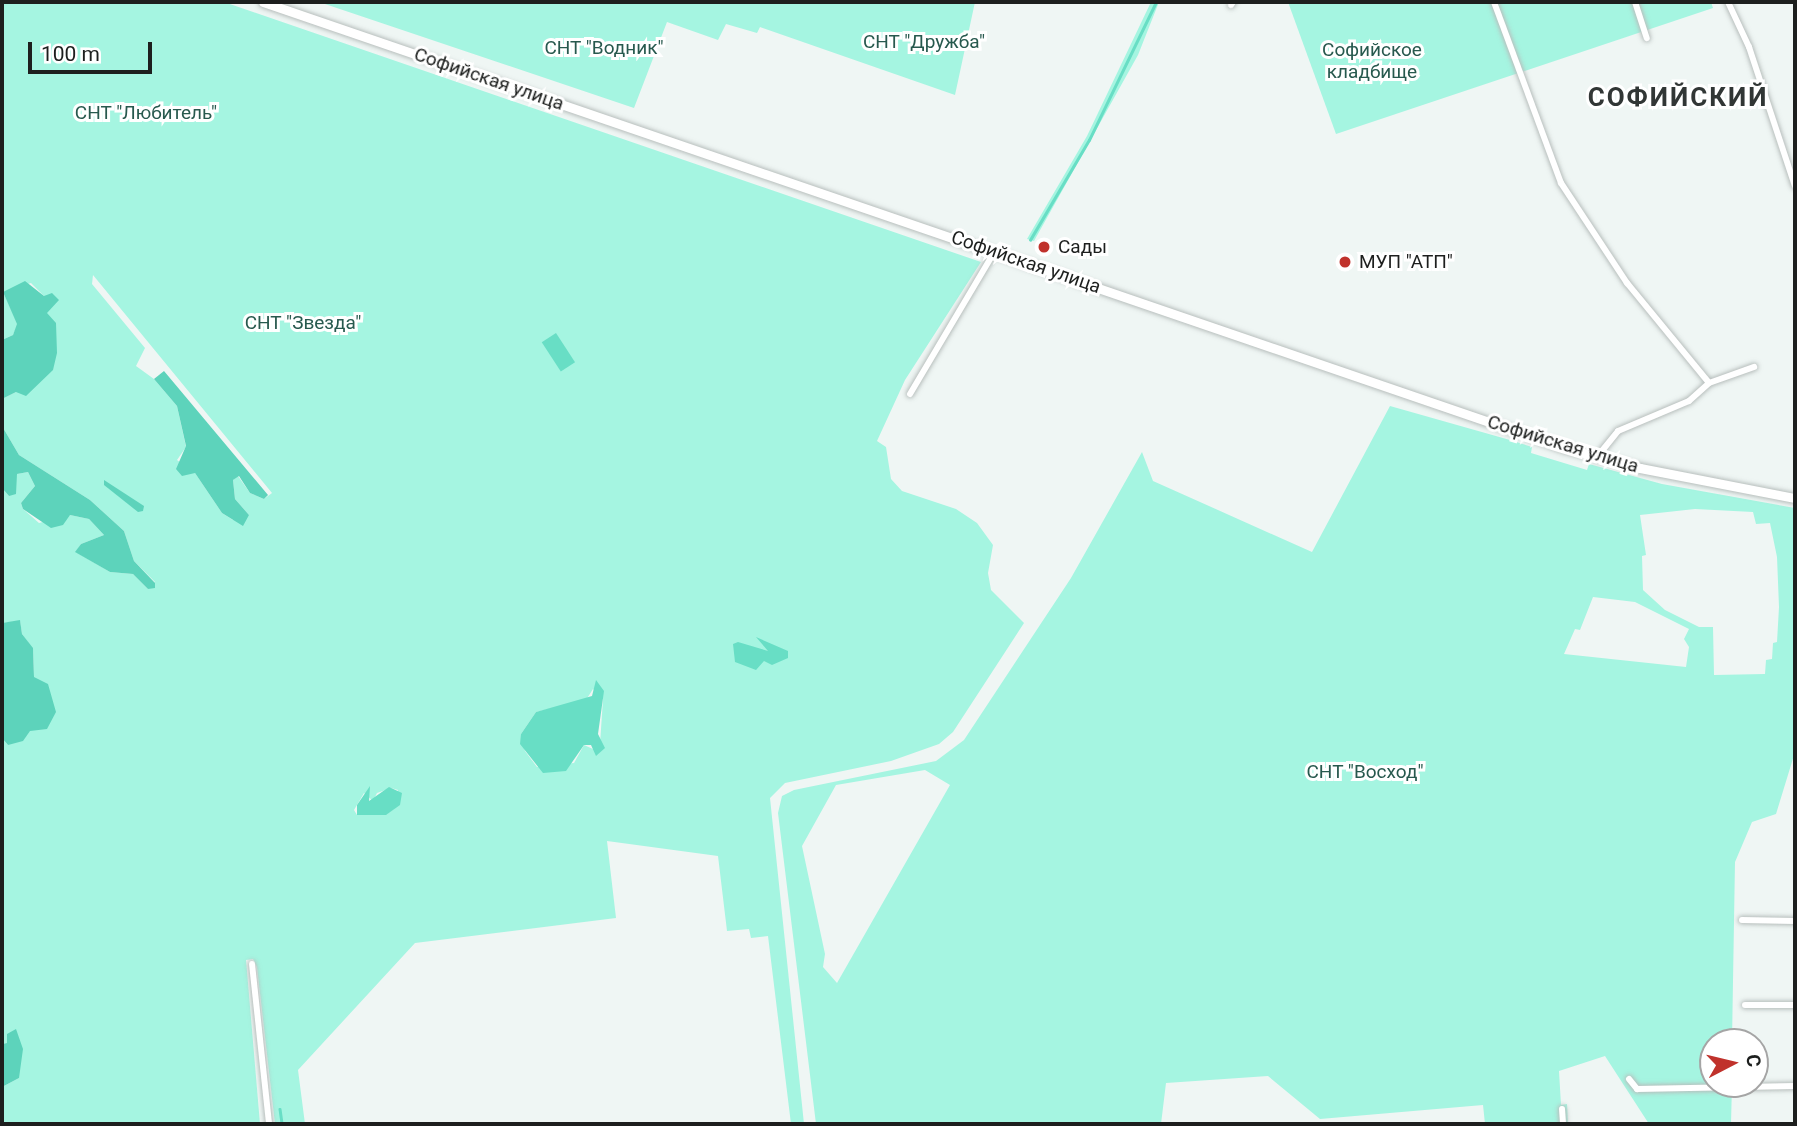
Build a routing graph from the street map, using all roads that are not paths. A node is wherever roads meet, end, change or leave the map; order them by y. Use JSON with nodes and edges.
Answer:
{"nodes":[{"id":1,"x":263,"y":2,"type":"edge"},
{"id":2,"x":1494,"y":2,"type":"edge"},
{"id":3,"x":1635,"y":2,"type":"edge"},
{"id":4,"x":1728,"y":2,"type":"edge"},
{"id":5,"x":1647,"y":38,"type":"dead end"},
{"id":6,"x":1795,"y":186,"type":"edge"},
{"id":7,"x":995,"y":251,"type":"junction"},
{"id":8,"x":1754,"y":367,"type":"dead end"},
{"id":9,"x":1709,"y":383,"type":"junction"},
{"id":10,"x":910,"y":394,"type":"dead end"},
{"id":11,"x":1597,"y":457,"type":"junction"},
{"id":12,"x":1795,"y":498,"type":"edge"},
{"id":13,"x":1742,"y":920,"type":"dead end"},
{"id":14,"x":1795,"y":922,"type":"edge"},
{"id":15,"x":252,"y":964,"type":"dead end"},
{"id":16,"x":1745,"y":1004,"type":"dead end"},
{"id":17,"x":1795,"y":1005,"type":"edge"},
{"id":18,"x":1629,"y":1079,"type":"dead end"},
{"id":19,"x":1795,"y":1086,"type":"edge"},
{"id":20,"x":1562,"y":1109,"type":"dead end"},
{"id":21,"x":269,"y":1124,"type":"edge"},
{"id":22,"x":1563,"y":1124,"type":"edge"}],
"edges":[{"from":1,"to":7,"type":"main road","name":"Софийская улица"},
{"from":2,"to":9,"type":"street"},
{"from":3,"to":5,"type":"street"},
{"from":4,"to":6,"type":"street"},
{"from":7,"to":10,"type":"street"},
{"from":7,"to":11,"type":"main road","name":"Софийская улица"},
{"from":8,"to":9,"type":"street"},
{"from":9,"to":11,"type":"street"},
{"from":11,"to":12,"type":"main road","name":"Софийская улица"},
{"from":13,"to":14,"type":"street"},
{"from":15,"to":21,"type":"street"},
{"from":16,"to":17,"type":"street"},
{"from":18,"to":19,"type":"street"},
{"from":20,"to":22,"type":"street"}]}
